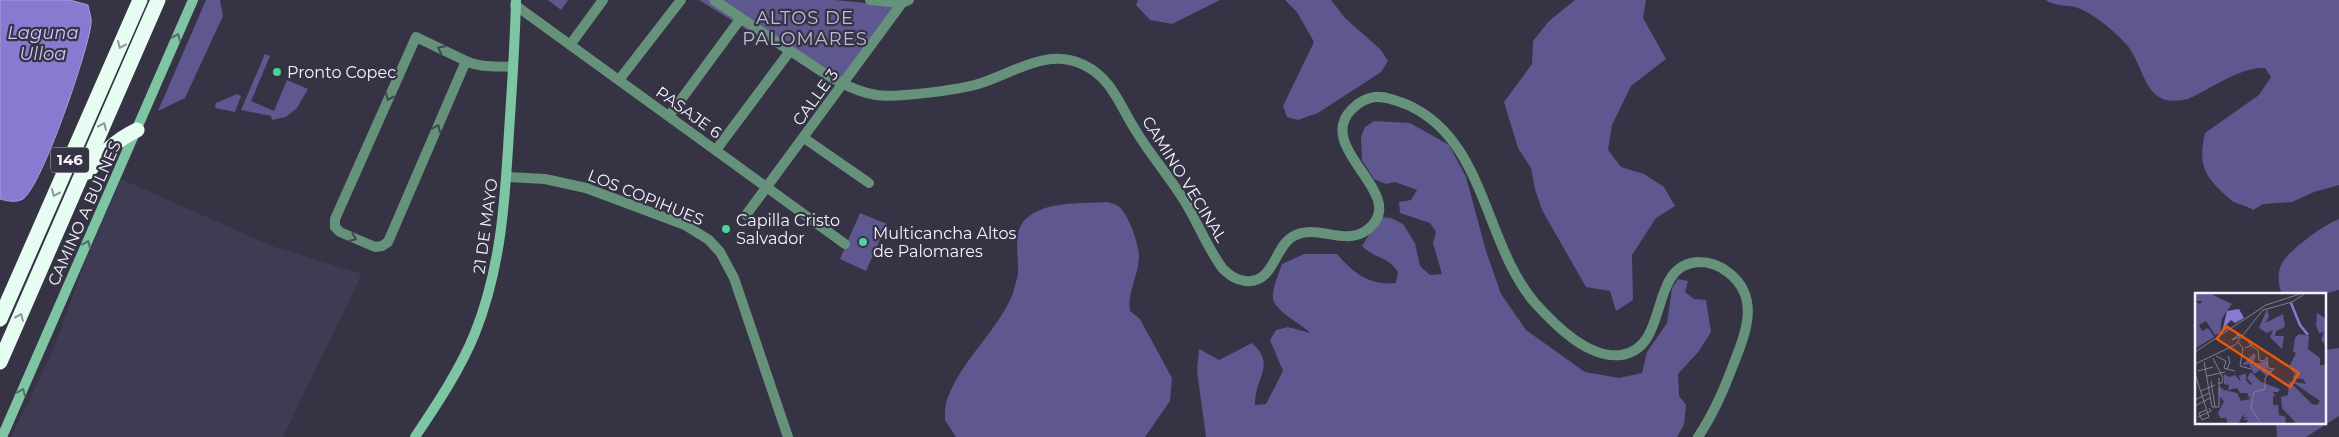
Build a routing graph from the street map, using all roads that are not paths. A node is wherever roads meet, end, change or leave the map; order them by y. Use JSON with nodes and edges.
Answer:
{"nodes":[{"id":1,"x":140,"y":0,"type":"edge"},
{"id":2,"x":158,"y":0,"type":"edge"},
{"id":3,"x":194,"y":0,"type":"edge"},
{"id":4,"x":603,"y":0,"type":"edge"},
{"id":5,"x":681,"y":0,"type":"edge"},
{"id":6,"x":714,"y":0,"type":"edge"},
{"id":7,"x":870,"y":0,"type":"edge"},
{"id":8,"x":906,"y":2,"type":"edge"},
{"id":9,"x":516,"y":3,"type":"edge"},
{"id":10,"x":741,"y":18,"type":"junction"},
{"id":11,"x":570,"y":45,"type":"junction"},
{"id":12,"x":790,"y":51,"type":"junction"},
{"id":13,"x":466,"y":61,"type":"junction"},
{"id":14,"x":513,"y":67,"type":"junction"},
{"id":15,"x":619,"y":80,"type":"junction"},
{"id":16,"x":842,"y":84,"type":"junction"},
{"id":17,"x":669,"y":116,"type":"junction"},
{"id":18,"x":137,"y":130,"type":"junction"},
{"id":19,"x":804,"y":138,"type":"junction"},
{"id":20,"x":716,"y":150,"type":"junction"},
{"id":21,"x":507,"y":177,"type":"junction"},
{"id":22,"x":869,"y":183,"type":"dead end"},
{"id":23,"x":76,"y":187,"type":"junction"},
{"id":24,"x":767,"y":187,"type":"junction"},
{"id":25,"x":746,"y":215,"type":"dead end"},
{"id":26,"x":845,"y":244,"type":"dead end"},
{"id":27,"x":0,"y":319,"type":"edge"},
{"id":28,"x":0,"y":362,"type":"edge"},
{"id":29,"x":2,"y":437,"type":"edge"},
{"id":30,"x":415,"y":437,"type":"edge"},
{"id":31,"x":788,"y":437,"type":"edge"},
{"id":32,"x":1698,"y":437,"type":"edge"}],
"edges":[{"from":1,"to":27,"type":"highway","number":"146","one_way":true},
{"from":23,"to":2,"type":"highway","number":"146","one_way":true},
{"from":18,"to":3,"type":"street","name":"CAMINO A BULNES","one_way":true},
{"from":4,"to":11,"type":"street"},
{"from":5,"to":15,"type":"street"},
{"from":6,"to":10,"type":"street"},
{"from":7,"to":8,"type":"street"},
{"from":8,"to":16,"type":"street","name":"CALLE 3"},
{"from":9,"to":11,"type":"street","name":"PASAJE 6"},
{"from":9,"to":14,"type":"street","name":"21 DE MAYO"},
{"from":10,"to":12,"type":"street"},
{"from":10,"to":17,"type":"street"},
{"from":11,"to":15,"type":"street","name":"PASAJE 6"},
{"from":12,"to":16,"type":"street"},
{"from":12,"to":20,"type":"street"},
{"from":13,"to":13,"type":"street","one_way":true},
{"from":13,"to":14,"type":"street"},
{"from":14,"to":21,"type":"street","name":"21 DE MAYO"},
{"from":15,"to":17,"type":"street","name":"PASAJE 6"},
{"from":16,"to":19,"type":"street","name":"CALLE 3"},
{"from":16,"to":32,"type":"street","name":"CAMINO VECINAL"},
{"from":17,"to":20,"type":"street","name":"PASAJE 6"},
{"from":18,"to":23,"type":"highway"},
{"from":29,"to":18,"type":"street","name":"CAMINO A BULNES","one_way":true},
{"from":19,"to":22,"type":"street"},
{"from":19,"to":24,"type":"street","name":"CALLE 3"},
{"from":20,"to":24,"type":"street","name":"PASAJE 6"},
{"from":21,"to":30,"type":"street","name":"21 DE MAYO"},
{"from":21,"to":31,"type":"street","name":"LOS COPIHUES"},
{"from":28,"to":23,"type":"highway","number":"146","one_way":true},
{"from":24,"to":25,"type":"street","name":"CALLE 3"},
{"from":24,"to":26,"type":"street","name":"PASAJE 6"}]}
